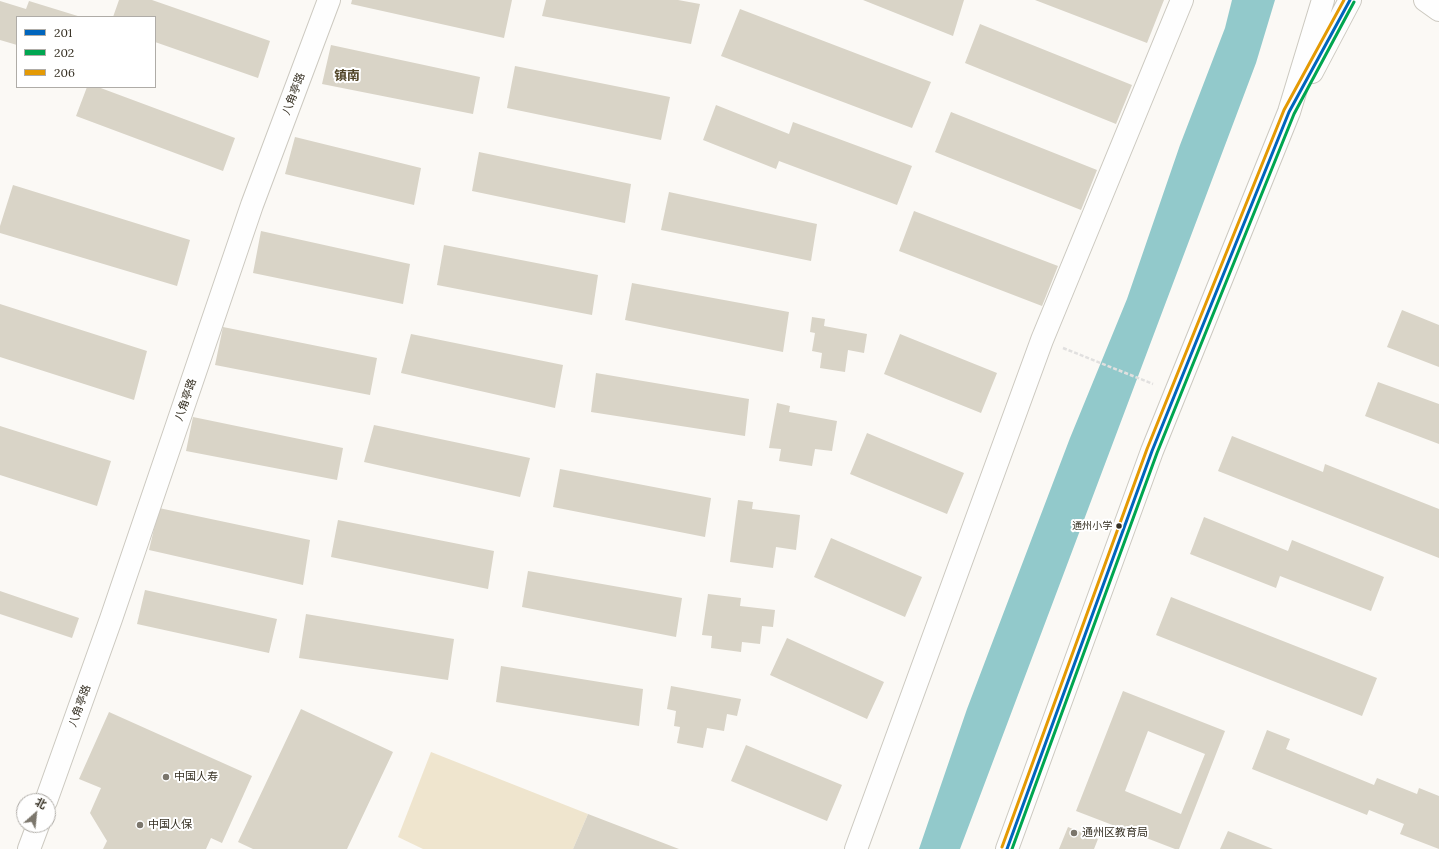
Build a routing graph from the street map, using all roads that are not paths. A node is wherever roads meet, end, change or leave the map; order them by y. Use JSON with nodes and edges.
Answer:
{"nodes":[{"id":1,"x":329,"y":0,"type":"edge"},
{"id":2,"x":1182,"y":0,"type":"edge"},
{"id":3,"x":1323,"y":0,"type":"edge"},
{"id":4,"x":1350,"y":0,"type":"edge"},
{"id":5,"x":1424,"y":0,"type":"edge"},
{"id":6,"x":1439,"y":10,"type":"edge"},
{"id":7,"x":1289,"y":112,"type":"junction"},
{"id":8,"x":49,"y":793,"type":"edge"},
{"id":9,"x":35,"y":833,"type":"edge"},
{"id":10,"x":29,"y":849,"type":"edge"},
{"id":11,"x":856,"y":849,"type":"edge"},
{"id":12,"x":1008,"y":849,"type":"edge"}],
"edges":[{"from":1,"to":8,"type":"street","name":"八角亭路"},
{"from":2,"to":11,"type":"street"},
{"from":3,"to":7,"type":"street"},
{"from":4,"to":7,"type":"street"},
{"from":5,"to":6,"type":"street"},
{"from":7,"to":12,"type":"street"},
{"from":9,"to":10,"type":"street"}]}
